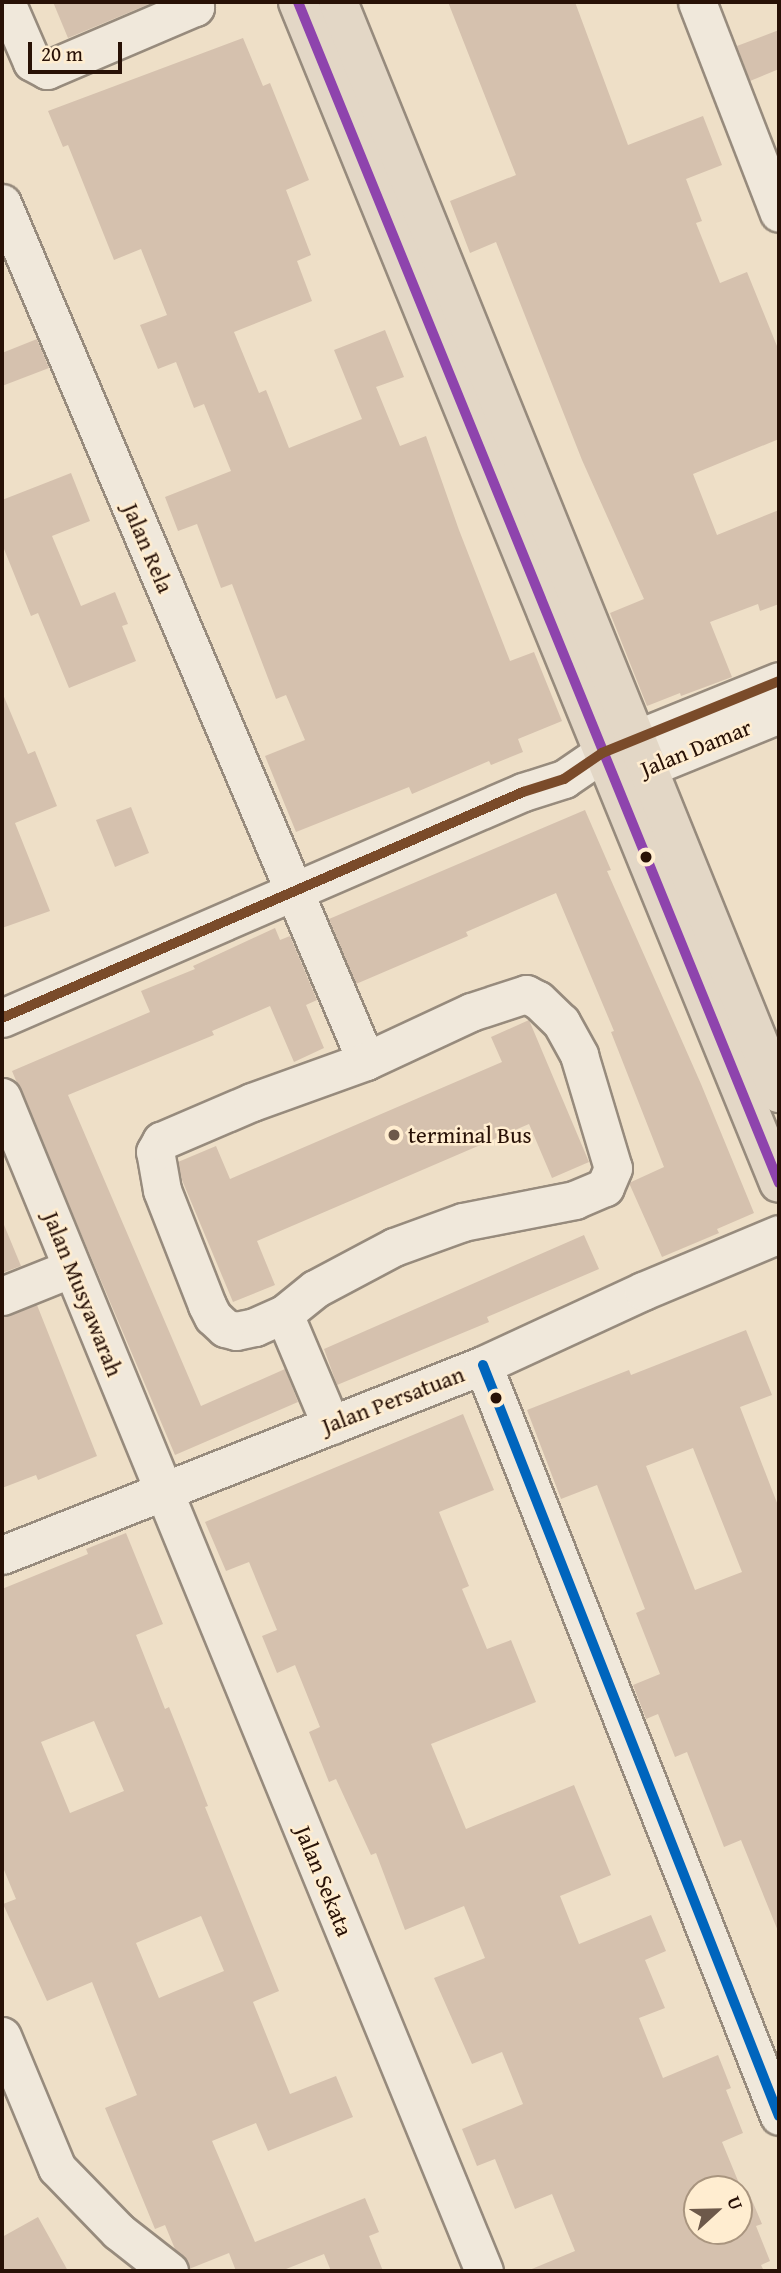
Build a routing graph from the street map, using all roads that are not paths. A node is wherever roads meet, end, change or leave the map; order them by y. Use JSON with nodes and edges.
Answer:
{"nodes":[{"id":1,"x":6,"y":2,"type":"edge"},
{"id":2,"x":194,"y":2,"type":"edge"},
{"id":3,"x":298,"y":2,"type":"edge"},
{"id":4,"x":338,"y":2,"type":"edge"},
{"id":5,"x":697,"y":2,"type":"edge"},
{"id":6,"x":2,"y":203,"type":"edge"},
{"id":7,"x":779,"y":213,"type":"edge"},
{"id":8,"x":779,"y":681,"type":"edge"},
{"id":9,"x":779,"y":715,"type":"edge"},
{"id":10,"x":624,"y":761,"type":"junction"},
{"id":11,"x":294,"y":892,"type":"junction"},
{"id":12,"x":2,"y":1018,"type":"edge"},
{"id":13,"x":366,"y":1061,"type":"junction"},
{"id":14,"x":779,"y":1093,"type":"edge"},
{"id":15,"x":2,"y":1097,"type":"edge"},
{"id":16,"x":779,"y":1183,"type":"edge"},
{"id":17,"x":779,"y":1234,"type":"edge"},
{"id":18,"x":72,"y":1268,"type":"junction"},
{"id":19,"x":2,"y":1296,"type":"edge"},
{"id":20,"x":284,"y":1314,"type":"junction"},
{"id":21,"x":484,"y":1364,"type":"junction"},
{"id":22,"x":331,"y":1425,"type":"junction"},
{"id":23,"x":163,"y":1490,"type":"junction"},
{"id":24,"x":2,"y":1555,"type":"edge"},
{"id":25,"x":2,"y":2036,"type":"edge"},
{"id":26,"x":779,"y":2116,"type":"edge"},
{"id":27,"x":169,"y":2271,"type":"edge"},
{"id":28,"x":484,"y":2271,"type":"edge"}],
"edges":[{"from":1,"to":2,"type":"street"},
{"from":3,"to":10,"type":"highway"},
{"from":4,"to":10,"type":"highway"},
{"from":5,"to":7,"type":"street"},
{"from":6,"to":11,"type":"street","name":"Jalan Rela"},
{"from":8,"to":10,"type":"street","name":"Jalan Damar"},
{"from":9,"to":10,"type":"street","name":"Jalan Damar"},
{"from":10,"to":11,"type":"street"},
{"from":10,"to":14,"type":"highway"},
{"from":10,"to":16,"type":"highway"},
{"from":11,"to":12,"type":"street"},
{"from":11,"to":13,"type":"street","name":"Jalan Rela"},
{"from":13,"to":20,"type":"street"},
{"from":13,"to":20,"type":"street"},
{"from":15,"to":18,"type":"street","name":"Jalan Musyawarah"},
{"from":17,"to":21,"type":"street","name":"Jalan Persatuan"},
{"from":18,"to":19,"type":"street"},
{"from":18,"to":23,"type":"street","name":"Jalan Musyawarah"},
{"from":20,"to":22,"type":"street"},
{"from":21,"to":22,"type":"street","name":"Jalan Persatuan"},
{"from":21,"to":26,"type":"street"},
{"from":22,"to":23,"type":"street","name":"Jalan Persatuan"},
{"from":23,"to":24,"type":"street","name":"Jalan Persatuan"},
{"from":23,"to":28,"type":"street","name":"Jalan Sekata"},
{"from":25,"to":27,"type":"street"}]}
